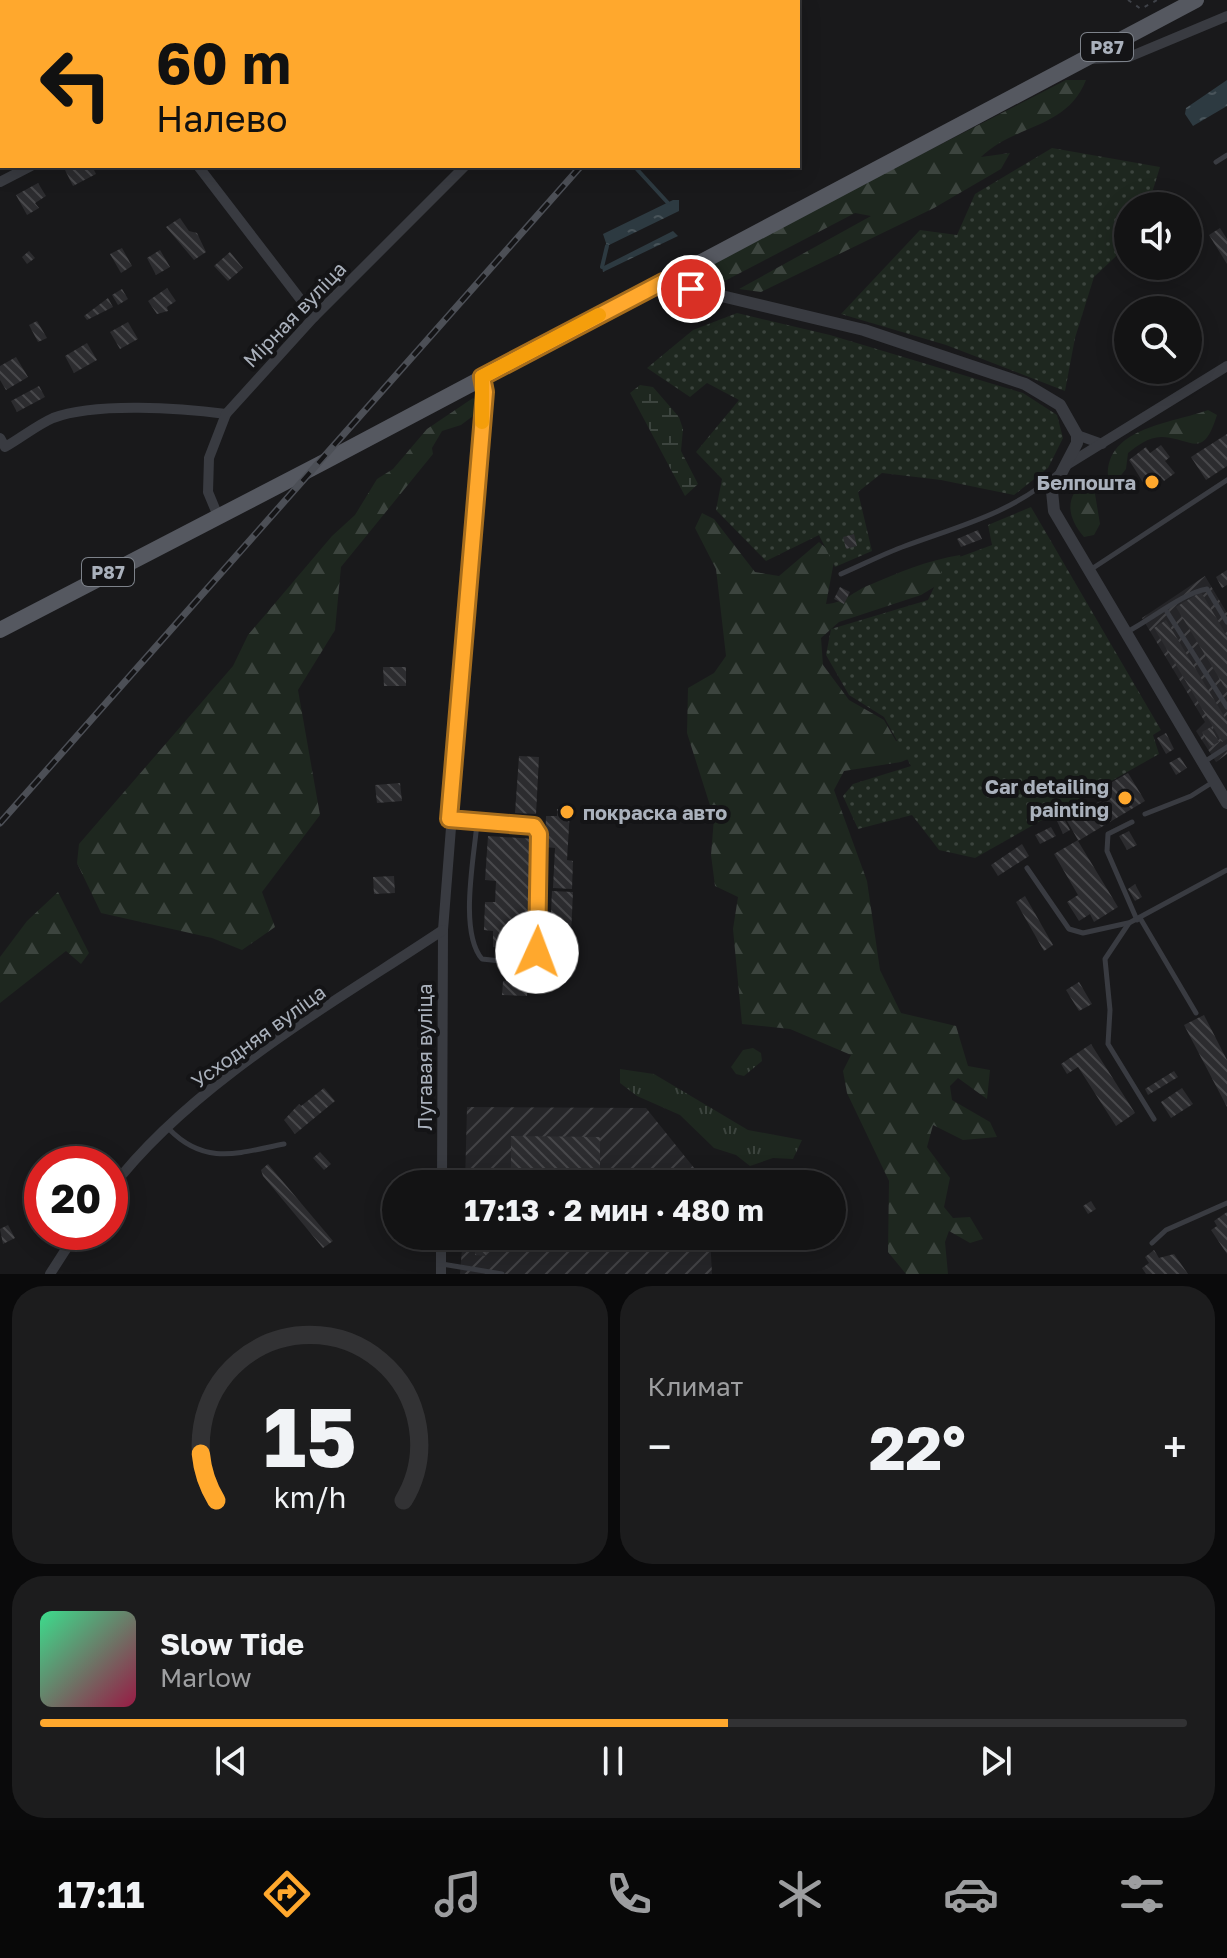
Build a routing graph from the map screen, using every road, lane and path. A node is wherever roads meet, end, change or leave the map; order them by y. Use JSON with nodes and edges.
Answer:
{"nodes":[{"id":1,"x":1128,"y":0,"type":"edge"},
{"id":2,"x":1157,"y":0,"type":"edge"},
{"id":3,"x":1185,"y":3,"type":"edge"},
{"id":4,"x":1227,"y":16,"type":"edge"},
{"id":5,"x":1085,"y":59,"type":"junction"},
{"id":6,"x":1227,"y":155,"type":"edge"},
{"id":7,"x":1216,"y":162,"type":"dead end"},
{"id":8,"x":27,"y":168,"type":"edge"},
{"id":9,"x":200,"y":168,"type":"edge"},
{"id":10,"x":463,"y":168,"type":"edge"},
{"id":11,"x":0,"y":182,"type":"edge"},
{"id":12,"x":663,"y":282,"type":"junction"},
{"id":13,"x":314,"y":317,"type":"junction"},
{"id":14,"x":1227,"y":366,"type":"edge"},
{"id":15,"x":482,"y":377,"type":"junction"},
{"id":16,"x":226,"y":414,"type":"junction"},
{"id":17,"x":1077,"y":435,"type":"junction"},
{"id":18,"x":1102,"y":444,"type":"junction"},
{"id":19,"x":2,"y":445,"type":"edge"},
{"id":20,"x":1064,"y":467,"type":"junction"},
{"id":21,"x":1227,"y":480,"type":"edge"},
{"id":22,"x":218,"y":516,"type":"junction"},
{"id":23,"x":1089,"y":571,"type":"junction"},
{"id":24,"x":841,"y":574,"type":"dead end"},
{"id":25,"x":1167,"y":612,"type":"junction"},
{"id":26,"x":1227,"y":622,"type":"edge"},
{"id":27,"x":0,"y":630,"type":"edge"},
{"id":28,"x":1126,"y":633,"type":"junction"},
{"id":29,"x":1227,"y":707,"type":"edge"},
{"id":30,"x":1227,"y":747,"type":"edge"},
{"id":31,"x":1203,"y":763,"type":"junction"},
{"id":32,"x":1215,"y":781,"type":"junction"},
{"id":33,"x":1227,"y":803,"type":"edge"},
{"id":34,"x":1145,"y":814,"type":"dead end"},
{"id":35,"x":449,"y":819,"type":"junction"},
{"id":36,"x":1132,"y":822,"type":"dead end"},
{"id":37,"x":477,"y":823,"type":"junction"},
{"id":38,"x":1027,"y":868,"type":"dead end"},
{"id":39,"x":1227,"y":870,"type":"edge"},
{"id":40,"x":1138,"y":919,"type":"junction"},
{"id":41,"x":1129,"y":923,"type":"junction"},
{"id":42,"x":443,"y":930,"type":"junction"},
{"id":43,"x":1196,"y":1013,"type":"dead end"},
{"id":44,"x":1154,"y":1119,"type":"dead end"},
{"id":45,"x":169,"y":1129,"type":"junction"},
{"id":46,"x":284,"y":1144,"type":"dead end"},
{"id":47,"x":128,"y":1166,"type":"edge"},
{"id":48,"x":442,"y":1170,"type":"edge"},
{"id":49,"x":1227,"y":1203,"type":"edge"},
{"id":50,"x":1152,"y":1243,"type":"dead end"},
{"id":51,"x":65,"y":1250,"type":"edge"},
{"id":52,"x":441,"y":1269,"type":"edge"},
{"id":53,"x":50,"y":1274,"type":"edge"},
{"id":54,"x":502,"y":1274,"type":"edge"}],
"edges":[{"from":1,"to":2,"type":"path"},
{"from":3,"to":5,"type":"main road","number":"Р87"},
{"from":4,"to":5,"type":"street"},
{"from":5,"to":12,"type":"main road","number":"Р87"},
{"from":6,"to":7,"type":"lane"},
{"from":8,"to":11,"type":"street"},
{"from":9,"to":13,"type":"street"},
{"from":10,"to":13,"type":"street","name":"Мірная вуліца"},
{"from":12,"to":15,"type":"main road","number":"Р87"},
{"from":12,"to":17,"type":"street"},
{"from":13,"to":16,"type":"street","name":"Мірная вуліца"},
{"from":14,"to":18,"type":"street"},
{"from":15,"to":22,"type":"main road","number":"Р87"},
{"from":15,"to":35,"type":"street","name":"Лугавая вуліца"},
{"from":16,"to":19,"type":"street"},
{"from":16,"to":22,"type":"street","name":"Мірная вуліца"},
{"from":17,"to":18,"type":"street"},
{"from":17,"to":20,"type":"street"},
{"from":18,"to":20,"type":"street"},
{"from":20,"to":23,"type":"street"},
{"from":20,"to":24,"type":"lane"},
{"from":21,"to":23,"type":"lane"},
{"from":22,"to":27,"type":"main road","number":"Р87"},
{"from":23,"to":28,"type":"street"},
{"from":25,"to":26,"type":"lane"},
{"from":25,"to":28,"type":"lane"},
{"from":25,"to":29,"type":"lane"},
{"from":28,"to":31,"type":"street"},
{"from":30,"to":31,"type":"lane"},
{"from":31,"to":32,"type":"street"},
{"from":32,"to":33,"type":"street"},
{"from":32,"to":34,"type":"lane"},
{"from":35,"to":37,"type":"lane"},
{"from":35,"to":42,"type":"street","name":"Лугавая вуліца"},
{"from":36,"to":40,"type":"lane"},
{"from":37,"to":37,"type":"lane"},
{"from":38,"to":41,"type":"lane"},
{"from":39,"to":40,"type":"lane"},
{"from":40,"to":41,"type":"lane"},
{"from":40,"to":43,"type":"lane"},
{"from":41,"to":44,"type":"lane"},
{"from":42,"to":45,"type":"street","name":"Усходняя вуліца"},
{"from":42,"to":48,"type":"street","name":"Лугавая вуліца"},
{"from":45,"to":46,"type":"lane"},
{"from":45,"to":47,"type":"street","name":"Усходняя вуліца"},
{"from":49,"to":50,"type":"lane"},
{"from":51,"to":53,"type":"street"},
{"from":52,"to":54,"type":"lane"}]}
